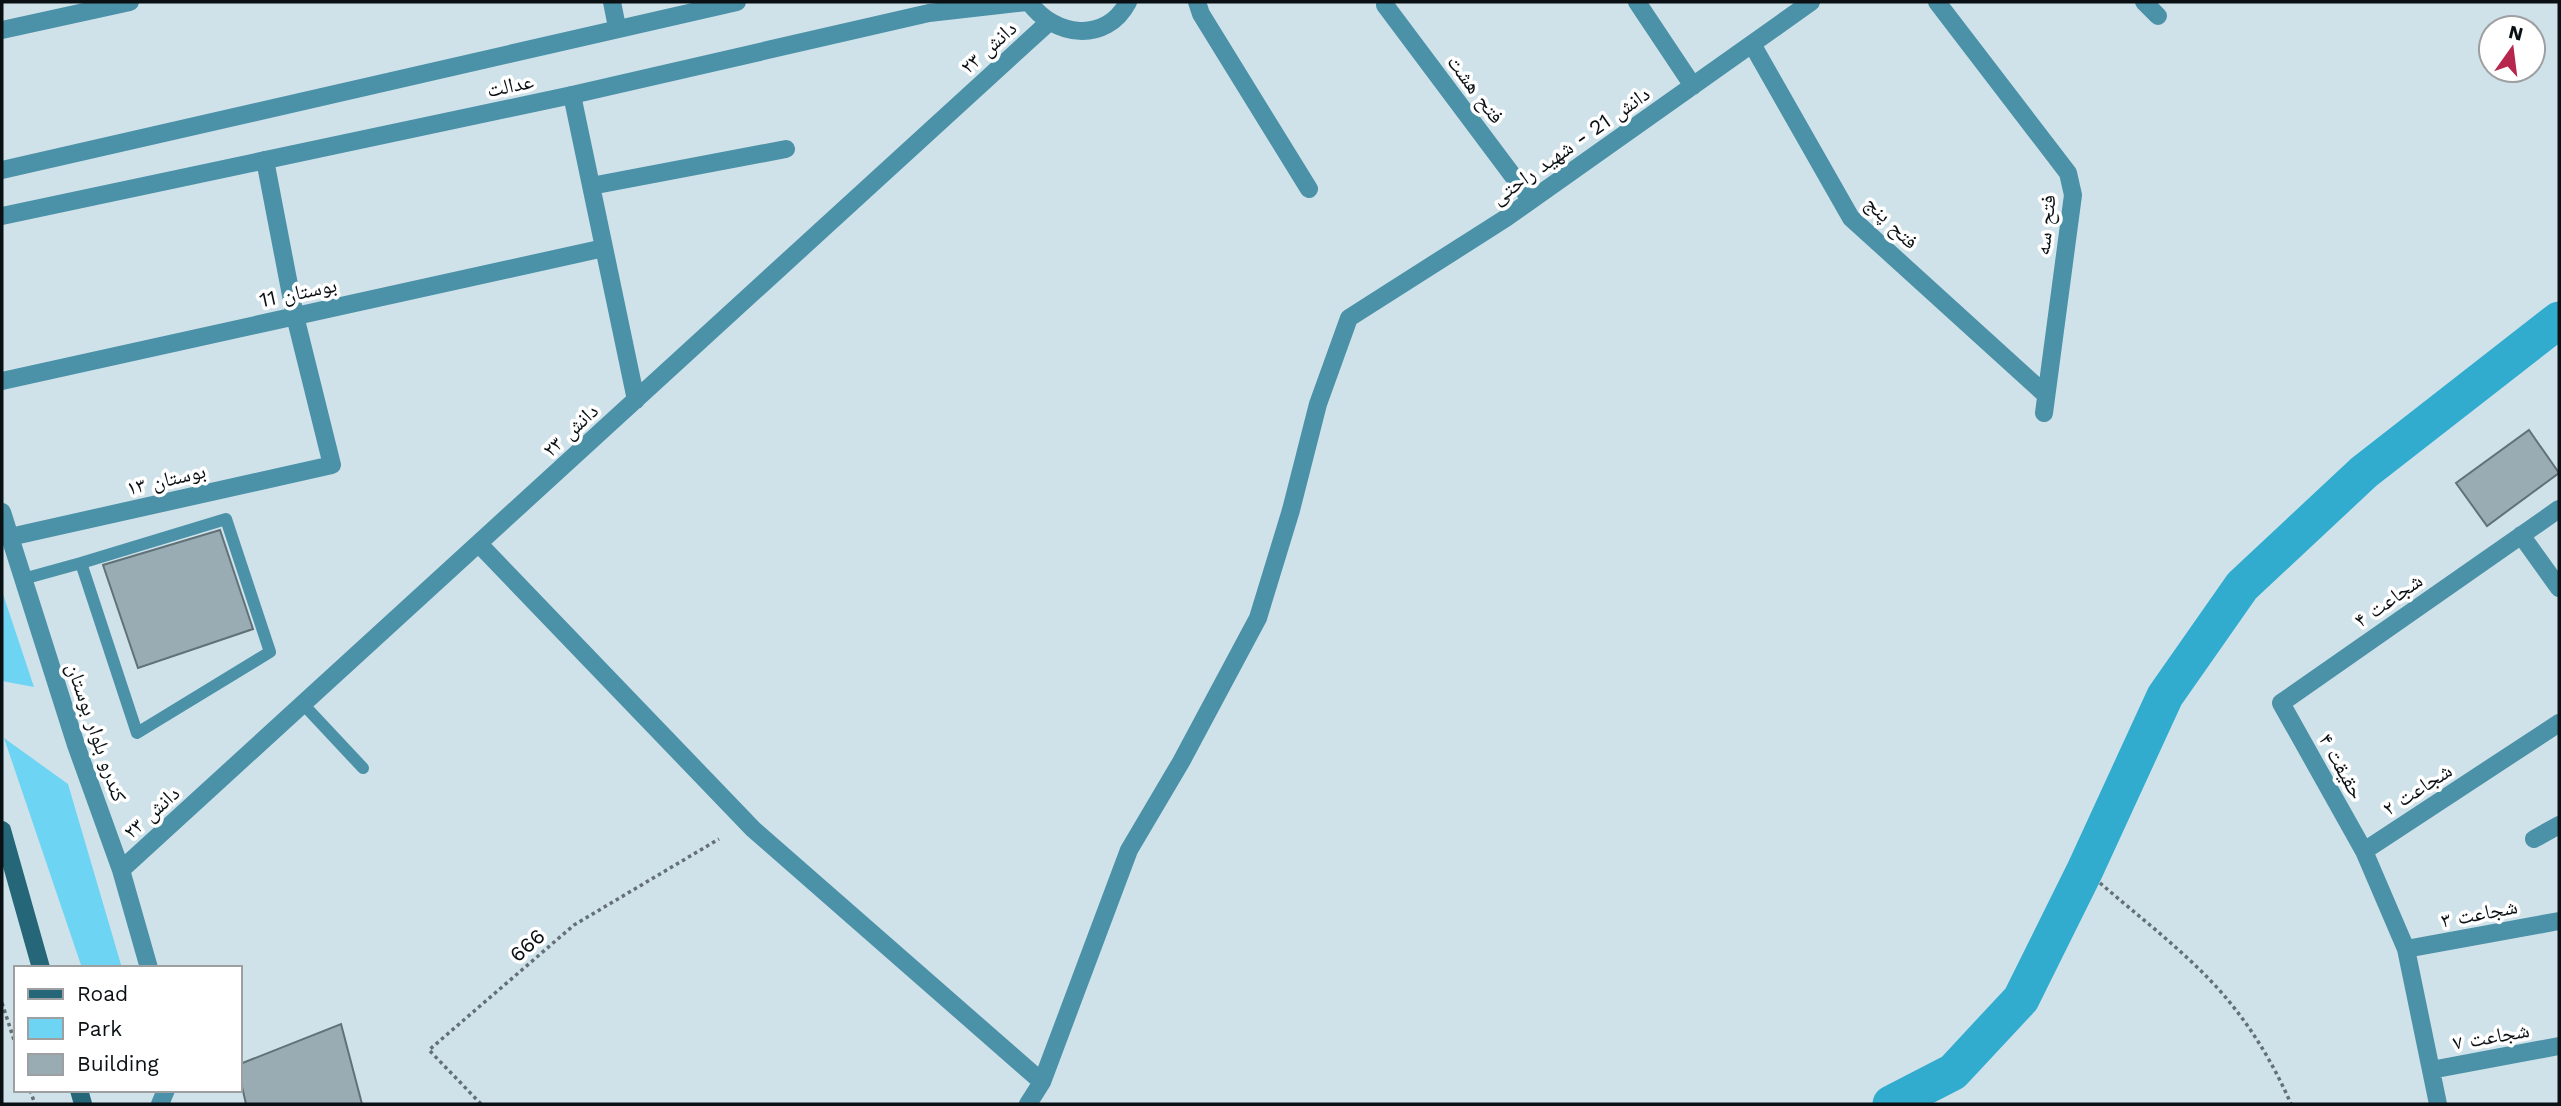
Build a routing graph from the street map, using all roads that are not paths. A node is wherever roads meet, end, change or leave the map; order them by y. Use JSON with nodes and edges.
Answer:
{"nodes":[{"id":1,"x":130,"y":2,"type":"edge"},
{"id":2,"x":612,"y":2,"type":"edge"},
{"id":3,"x":737,"y":2,"type":"edge"},
{"id":4,"x":1028,"y":2,"type":"edge"},
{"id":5,"x":1128,"y":2,"type":"edge"},
{"id":6,"x":1197,"y":2,"type":"edge"},
{"id":7,"x":1637,"y":2,"type":"edge"},
{"id":8,"x":1811,"y":2,"type":"edge"},
{"id":9,"x":1937,"y":2,"type":"edge"},
{"id":10,"x":2144,"y":2,"type":"edge"},
{"id":11,"x":1385,"y":5,"type":"dead end"},
{"id":12,"x":2158,"y":16,"type":"dead end"},
{"id":13,"x":1048,"y":22,"type":"junction"},
{"id":14,"x":617,"y":27,"type":"junction"},
{"id":15,"x":2,"y":30,"type":"edge"},
{"id":16,"x":1752,"y":44,"type":"junction"},
{"id":17,"x":1693,"y":86,"type":"junction"},
{"id":18,"x":572,"y":95,"type":"junction"},
{"id":19,"x":786,"y":149,"type":"dead end"},
{"id":20,"x":265,"y":160,"type":"junction"},
{"id":21,"x":2,"y":170,"type":"edge"},
{"id":22,"x":591,"y":186,"type":"junction"},
{"id":23,"x":1308,"y":189,"type":"dead end"},
{"id":24,"x":1531,"y":200,"type":"junction"},
{"id":25,"x":2,"y":216,"type":"edge"},
{"id":26,"x":604,"y":248,"type":"junction"},
{"id":27,"x":295,"y":316,"type":"junction"},
{"id":28,"x":2,"y":381,"type":"edge"},
{"id":29,"x":636,"y":400,"type":"junction"},
{"id":30,"x":2045,"y":404,"type":"joint"},
{"id":31,"x":2559,"y":509,"type":"edge"},
{"id":32,"x":2,"y":512,"type":"edge"},
{"id":33,"x":2521,"y":535,"type":"junction"},
{"id":34,"x":10,"y":537,"type":"junction"},
{"id":35,"x":479,"y":544,"type":"junction"},
{"id":36,"x":81,"y":564,"type":"junction"},
{"id":37,"x":23,"y":579,"type":"junction"},
{"id":38,"x":2559,"y":588,"type":"edge"},
{"id":39,"x":2281,"y":703,"type":"joint"},
{"id":40,"x":303,"y":704,"type":"junction"},
{"id":41,"x":2559,"y":723,"type":"edge"},
{"id":42,"x":363,"y":768,"type":"dead end"},
{"id":43,"x":2559,"y":825,"type":"edge"},
{"id":44,"x":2,"y":831,"type":"edge"},
{"id":45,"x":2534,"y":839,"type":"dead end"},
{"id":46,"x":2364,"y":851,"type":"junction"},
{"id":47,"x":121,"y":870,"type":"junction"},
{"id":48,"x":2559,"y":921,"type":"edge"},
{"id":49,"x":2406,"y":950,"type":"junction"},
{"id":50,"x":40,"y":966,"type":"edge"},
{"id":51,"x":148,"y":966,"type":"edge"},
{"id":52,"x":2559,"y":1046,"type":"edge"},
{"id":53,"x":2431,"y":1070,"type":"junction"},
{"id":54,"x":1042,"y":1082,"type":"junction"},
{"id":55,"x":1028,"y":1104,"type":"edge"},
{"id":56,"x":2438,"y":1104,"type":"edge"}],
"edges":[{"from":1,"to":15,"type":"street"},
{"from":2,"to":14,"type":"street"},
{"from":3,"to":14,"type":"street","name":"عدالت"},
{"from":4,"to":13,"type":"street"},
{"from":4,"to":18,"type":"street","name":"عدالت"},
{"from":5,"to":13,"type":"street"},
{"from":6,"to":23,"type":"street"},
{"from":7,"to":17,"type":"street"},
{"from":8,"to":16,"type":"street","name":"دانش 21 - شهید راحتی"},
{"from":9,"to":30,"type":"street","name":"فتح سه"},
{"from":10,"to":12,"type":"street"},
{"from":11,"to":24,"type":"street","name":"فتح هشت"},
{"from":13,"to":29,"type":"street","name":"دانش ۲۳"},
{"from":14,"to":21,"type":"street","name":"عدالت"},
{"from":16,"to":17,"type":"street","name":"دانش 21 - شهید راحتی"},
{"from":16,"to":30,"type":"street","name":"فتح پنج"},
{"from":17,"to":24,"type":"street","name":"دانش 21 - شهید راحتی"},
{"from":18,"to":20,"type":"street","name":"عدالت"},
{"from":18,"to":22,"type":"street"},
{"from":19,"to":22,"type":"street"},
{"from":20,"to":25,"type":"street","name":"عدالت"},
{"from":20,"to":27,"type":"street"},
{"from":22,"to":26,"type":"street"},
{"from":24,"to":54,"type":"street","name":"دانش 21 - شهید راحتی"},
{"from":26,"to":27,"type":"street","name":"بوستان 11"},
{"from":26,"to":29,"type":"street"},
{"from":27,"to":28,"type":"street","name":"بوستان 11"},
{"from":27,"to":34,"type":"street","name":"بوستان ۱۳"},
{"from":29,"to":35,"type":"street","name":"دانش ۲۳"},
{"from":31,"to":33,"type":"street","name":"شجاعت ۴"},
{"from":32,"to":34,"type":"street","name":"کندرو بلوار بوستان"},
{"from":33,"to":38,"type":"street"},
{"from":33,"to":39,"type":"street","name":"شجاعت ۴"},
{"from":34,"to":37,"type":"street","name":"کندرو بلوار بوستان"},
{"from":35,"to":40,"type":"street","name":"دانش ۲۳"},
{"from":35,"to":54,"type":"street"},
{"from":36,"to":36,"type":"lane"},
{"from":36,"to":37,"type":"lane"},
{"from":37,"to":47,"type":"street","name":"کندرو بلوار بوستان"},
{"from":39,"to":46,"type":"street","name":"حقیقت ۴"},
{"from":40,"to":42,"type":"lane"},
{"from":40,"to":47,"type":"street","name":"دانش ۲۳"},
{"from":41,"to":46,"type":"street","name":"شجاعت ۲"},
{"from":43,"to":45,"type":"street"},
{"from":44,"to":50,"type":"main road"},
{"from":46,"to":49,"type":"street","name":"حقیقت ۴"},
{"from":47,"to":51,"type":"street","name":"کندرو بلوار بوستان"},
{"from":48,"to":49,"type":"street","name":"شجاعت ۳"},
{"from":49,"to":53,"type":"street","name":"حقیقت ۴"},
{"from":52,"to":53,"type":"street","name":"شجاعت ۷"},
{"from":53,"to":56,"type":"street","name":"حقیقت ۴"},
{"from":54,"to":55,"type":"street"}]}
